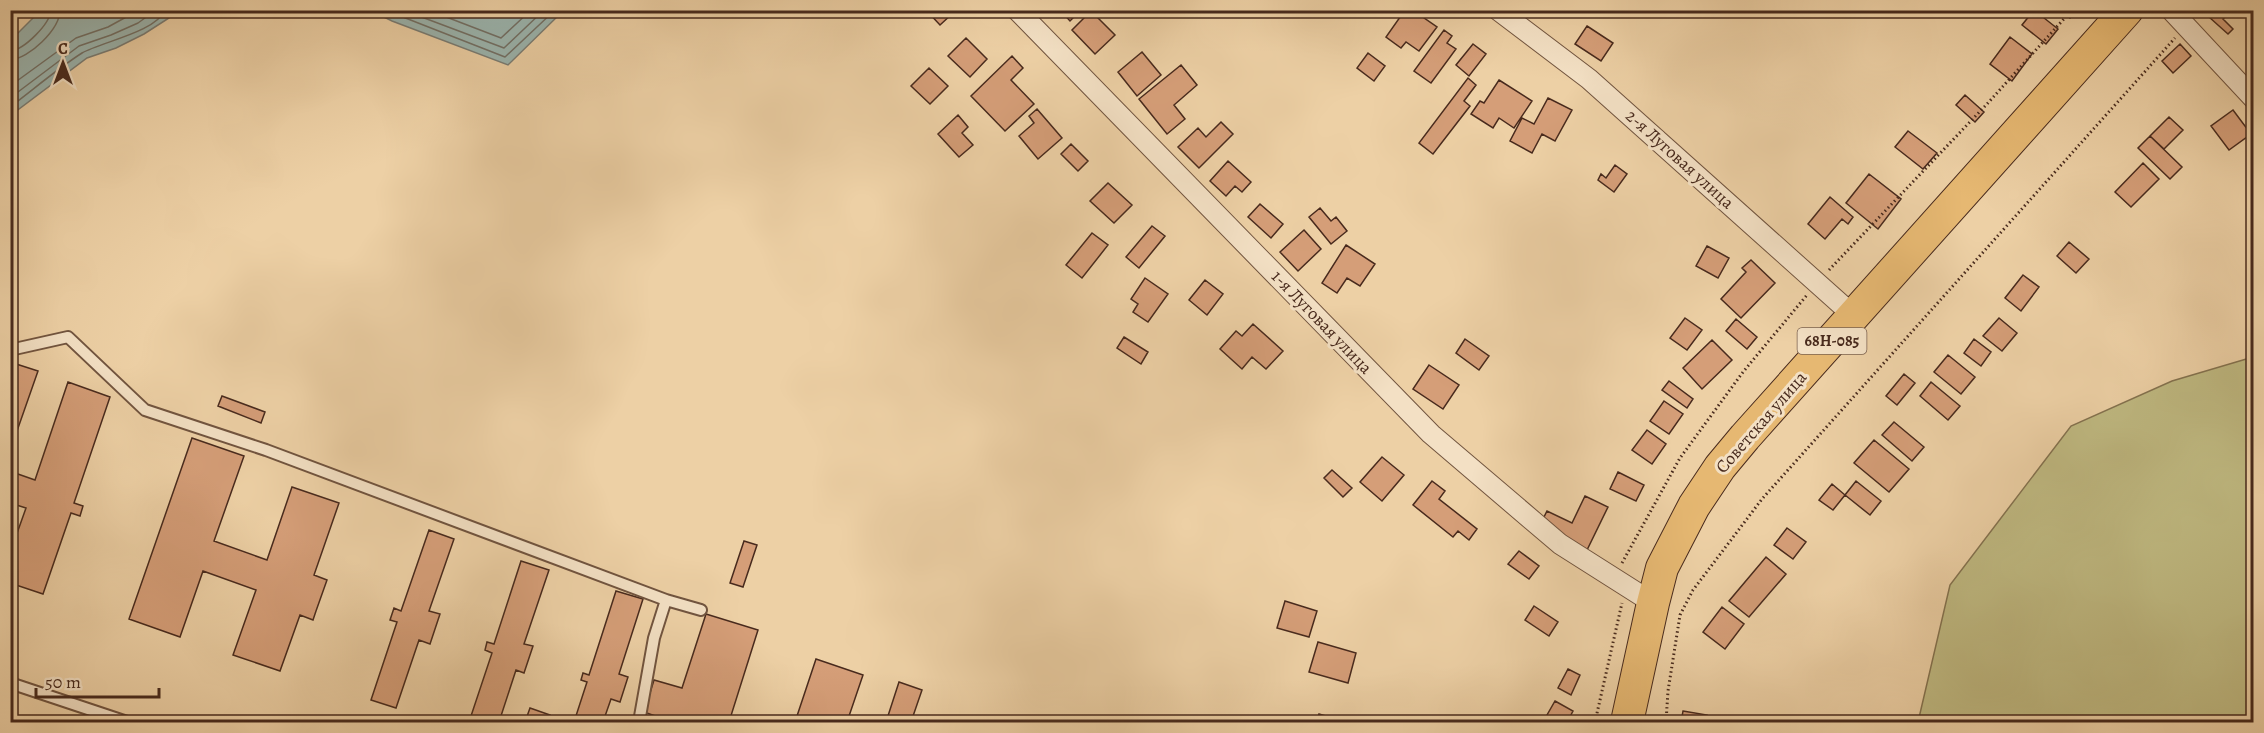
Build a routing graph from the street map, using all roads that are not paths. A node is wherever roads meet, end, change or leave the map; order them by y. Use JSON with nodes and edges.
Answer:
{"nodes":[{"id":1,"x":1017,"y":10,"type":"edge"},
{"id":2,"x":1498,"y":10,"type":"edge"},
{"id":3,"x":2127,"y":10,"type":"edge"},
{"id":4,"x":2171,"y":10,"type":"edge"},
{"id":5,"x":2253,"y":99,"type":"edge"},
{"id":6,"x":1854,"y":316,"type":"junction"},
{"id":7,"x":10,"y":350,"type":"edge"},
{"id":8,"x":666,"y":600,"type":"junction"},
{"id":9,"x":1653,"y":603,"type":"junction"},
{"id":10,"x":702,"y":610,"type":"dead end"},
{"id":11,"x":10,"y":683,"type":"edge"},
{"id":12,"x":127,"y":723,"type":"edge"},
{"id":13,"x":639,"y":723,"type":"edge"},
{"id":14,"x":1627,"y":723,"type":"edge"}],
"edges":[{"from":1,"to":9,"type":"street","name":"1-я Луговая улица"},
{"from":2,"to":6,"type":"street","name":"2-я Луговая улица"},
{"from":3,"to":6,"type":"main road","name":"Советская улица","number":"68Н-085"},
{"from":4,"to":5,"type":"street"},
{"from":6,"to":9,"type":"main road","name":"Советская улица","number":"68Н-085"},
{"from":7,"to":8,"type":"lane"},
{"from":8,"to":10,"type":"lane"},
{"from":8,"to":13,"type":"lane"},
{"from":9,"to":14,"type":"main road","name":"Советская улица","number":"68Н-085"},
{"from":11,"to":12,"type":"lane"}]}
